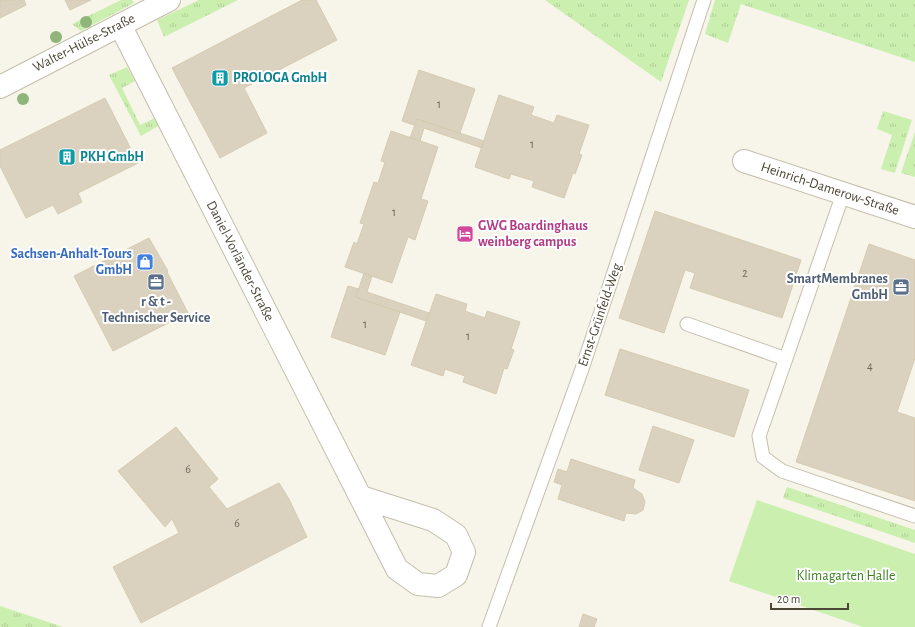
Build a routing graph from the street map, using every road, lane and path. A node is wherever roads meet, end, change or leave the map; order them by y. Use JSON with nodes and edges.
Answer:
{"nodes":[{"id":1,"x":169,"y":0,"type":"edge"},
{"id":2,"x":704,"y":0,"type":"edge"},
{"id":3,"x":120,"y":25,"type":"junction"},
{"id":4,"x":0,"y":86,"type":"edge"},
{"id":5,"x":744,"y":162,"type":"dead end"},
{"id":6,"x":843,"y":194,"type":"junction"},
{"id":7,"x":915,"y":217,"type":"edge"},
{"id":8,"x":687,"y":324,"type":"dead end"},
{"id":9,"x":786,"y":359,"type":"junction"},
{"id":10,"x":361,"y":497,"type":"junction"},
{"id":11,"x":915,"y":516,"type":"edge"},
{"id":12,"x":489,"y":627,"type":"edge"}],
"edges":[{"from":1,"to":3,"type":"street","name":"Walter-Hülse-Straße"},
{"from":2,"to":12,"type":"lane","name":"Ernst-Grünfeld-Weg"},
{"from":3,"to":4,"type":"street","name":"Walter-Hülse-Straße"},
{"from":3,"to":10,"type":"street","name":"Daniel-Vorländer-Straße"},
{"from":5,"to":6,"type":"street","name":"Heinrich-Damerow-Straße"},
{"from":6,"to":7,"type":"street","name":"Heinrich-Damerow-Straße"},
{"from":6,"to":9,"type":"lane"},
{"from":8,"to":9,"type":"lane"},
{"from":9,"to":11,"type":"lane"},
{"from":10,"to":10,"type":"street","name":"Daniel-Vorländer-Straße"}]}
